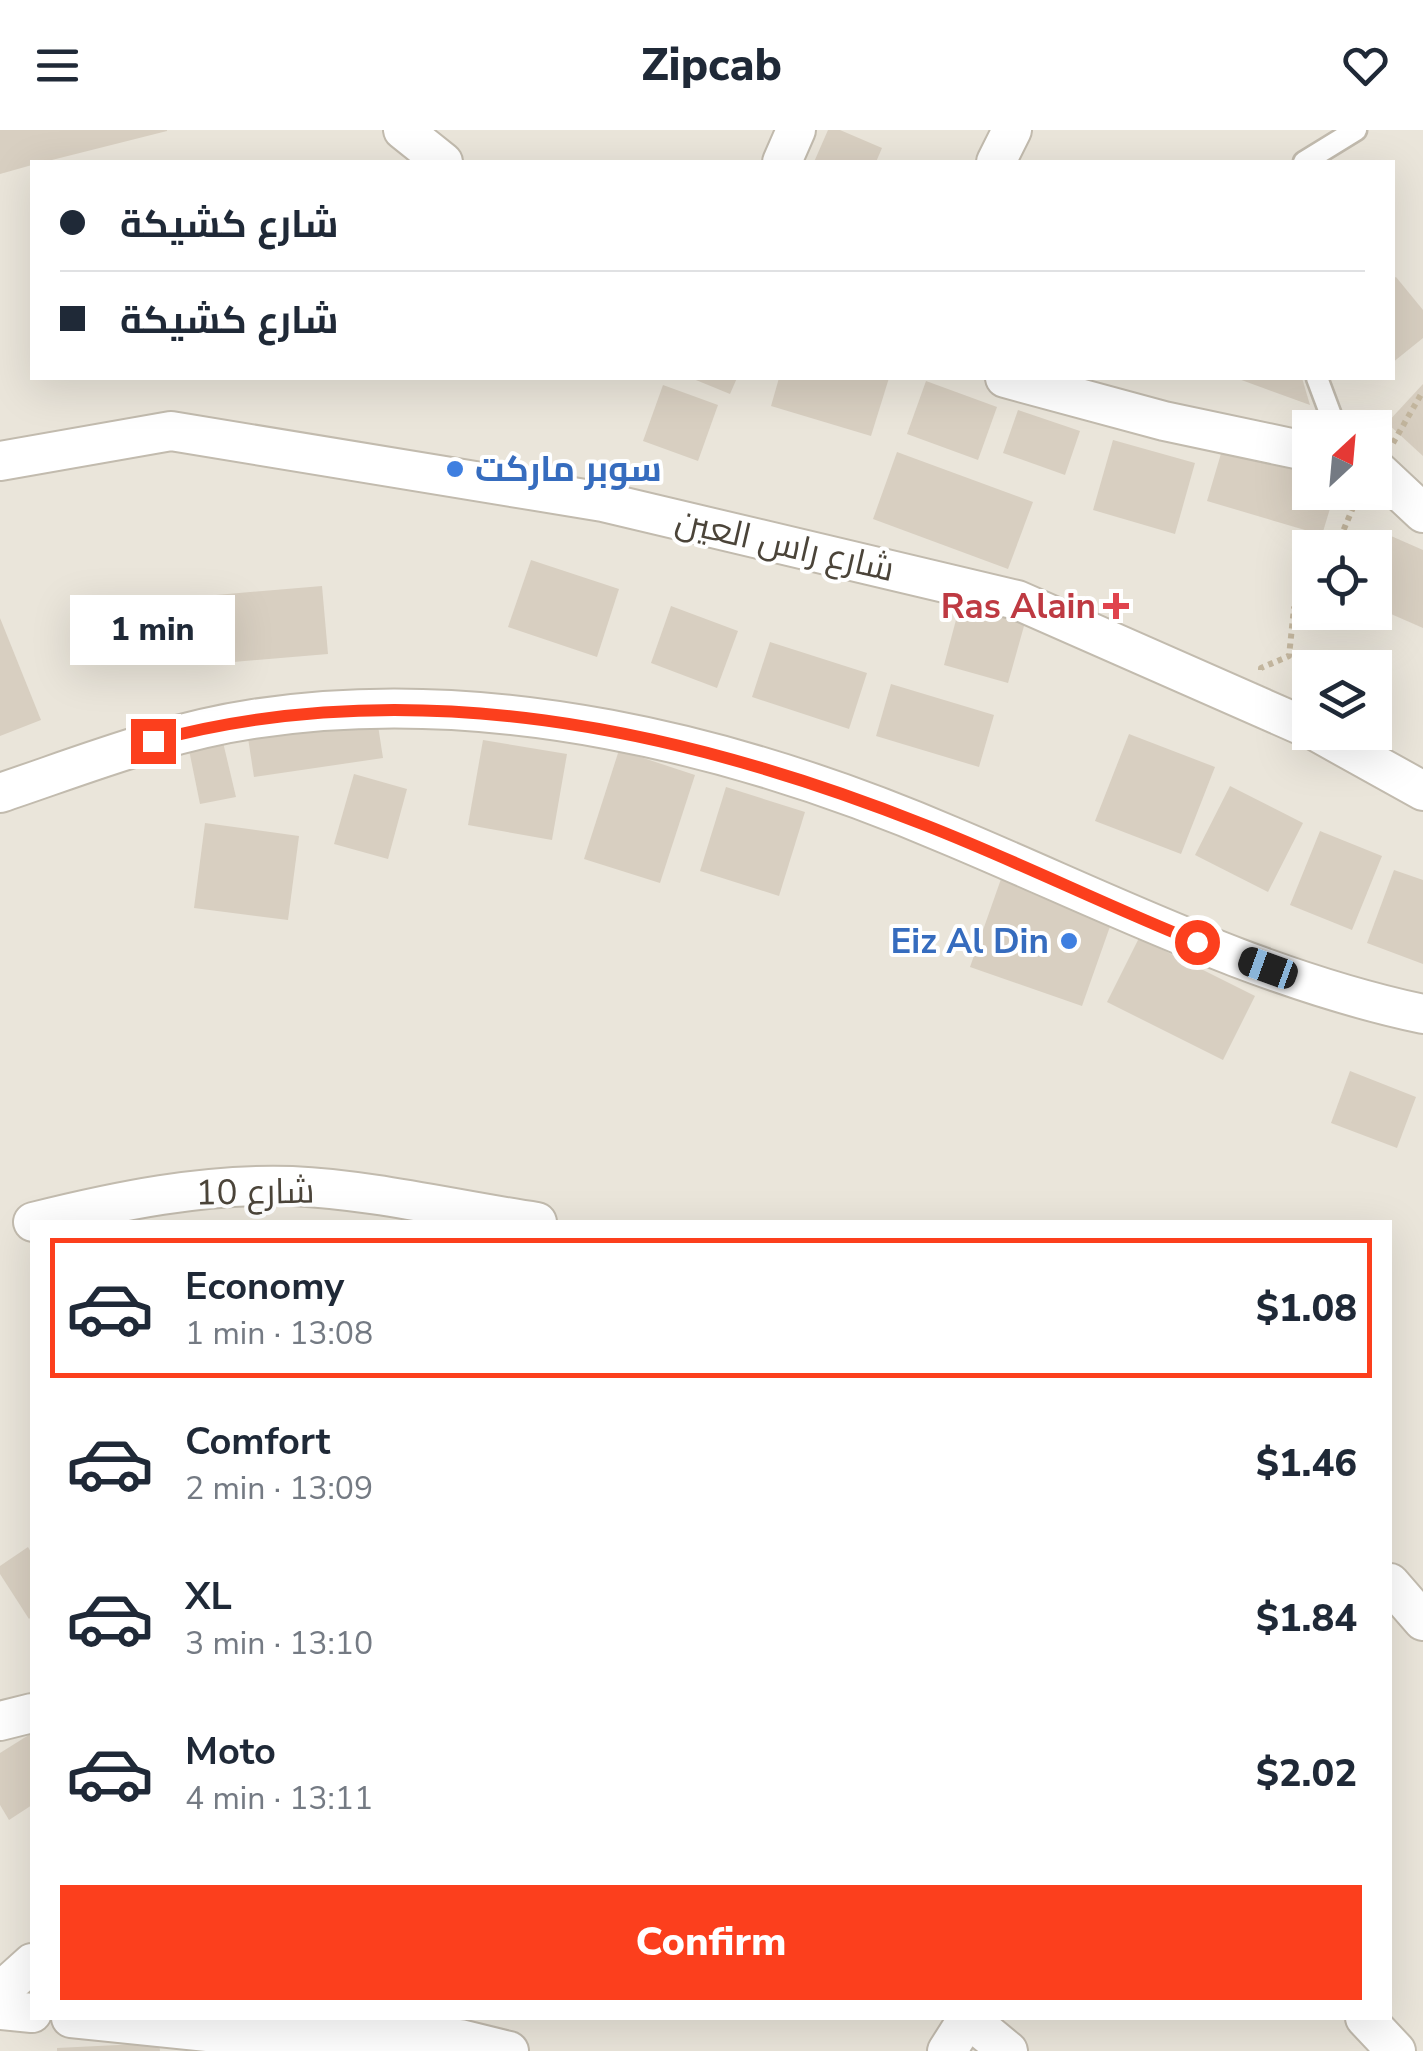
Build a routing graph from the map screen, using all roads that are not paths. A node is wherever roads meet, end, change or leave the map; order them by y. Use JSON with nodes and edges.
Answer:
{"nodes":[{"id":1,"x":403,"y":130,"type":"edge"},
{"id":2,"x":796,"y":130,"type":"edge"},
{"id":3,"x":1012,"y":130,"type":"edge"},
{"id":4,"x":1356,"y":130,"type":"edge"},
{"id":5,"x":441,"y":160,"type":"edge"},
{"id":6,"x":783,"y":160,"type":"edge"},
{"id":7,"x":997,"y":160,"type":"edge"},
{"id":8,"x":1307,"y":160,"type":"edge"},
{"id":9,"x":1012,"y":380,"type":"edge"},
{"id":10,"x":1318,"y":380,"type":"edge"},
{"id":11,"x":1329,"y":410,"type":"edge"},
{"id":12,"x":1292,"y":448,"type":"edge"},
{"id":13,"x":0,"y":461,"type":"edge"},
{"id":14,"x":1392,"y":472,"type":"edge"},
{"id":15,"x":1423,"y":513,"type":"edge"},
{"id":16,"x":1292,"y":721,"type":"edge"},
{"id":17,"x":1350,"y":750,"type":"edge"},
{"id":18,"x":1423,"y":791,"type":"edge"},
{"id":19,"x":0,"y":792,"type":"edge"},
{"id":20,"x":1423,"y":1014,"type":"edge"},
{"id":21,"x":47,"y":1220,"type":"edge"},
{"id":22,"x":524,"y":1220,"type":"edge"},
{"id":23,"x":30,"y":1224,"type":"edge"},
{"id":24,"x":0,"y":1231,"type":"edge"},
{"id":25,"x":1392,"y":1585,"type":"edge"},
{"id":26,"x":1423,"y":1622,"type":"edge"},
{"id":27,"x":30,"y":1964,"type":"edge"},
{"id":28,"x":0,"y":1992,"type":"edge"},
{"id":29,"x":0,"y":2010,"type":"edge"},
{"id":30,"x":30,"y":2013,"type":"edge"},
{"id":31,"x":91,"y":2020,"type":"edge"},
{"id":32,"x":967,"y":2020,"type":"edge"},
{"id":33,"x":970,"y":2020,"type":"edge"},
{"id":34,"x":1366,"y":2020,"type":"edge"},
{"id":35,"x":509,"y":2051,"type":"edge"},
{"id":36,"x":947,"y":2051,"type":"edge"},
{"id":37,"x":1008,"y":2051,"type":"edge"},
{"id":38,"x":1396,"y":2051,"type":"edge"}],
"edges":[{"from":1,"to":5,"type":"street"},
{"from":2,"to":6,"type":"street"},
{"from":3,"to":7,"type":"street"},
{"from":4,"to":8,"type":"lane"},
{"from":9,"to":12,"type":"street"},
{"from":10,"to":11,"type":"lane"},
{"from":13,"to":16,"type":"street","name":"شارع راس العين"},
{"from":14,"to":15,"type":"street"},
{"from":17,"to":18,"type":"street"},
{"from":19,"to":20,"type":"street"},
{"from":21,"to":22,"type":"street","name":"شارع 10"},
{"from":23,"to":24,"type":"street","name":"شارع 10"},
{"from":25,"to":26,"type":"street"},
{"from":27,"to":28,"type":"street"},
{"from":29,"to":30,"type":"street"},
{"from":31,"to":35,"type":"street"},
{"from":32,"to":36,"type":"street"},
{"from":33,"to":37,"type":"street"},
{"from":34,"to":38,"type":"street"}]}
